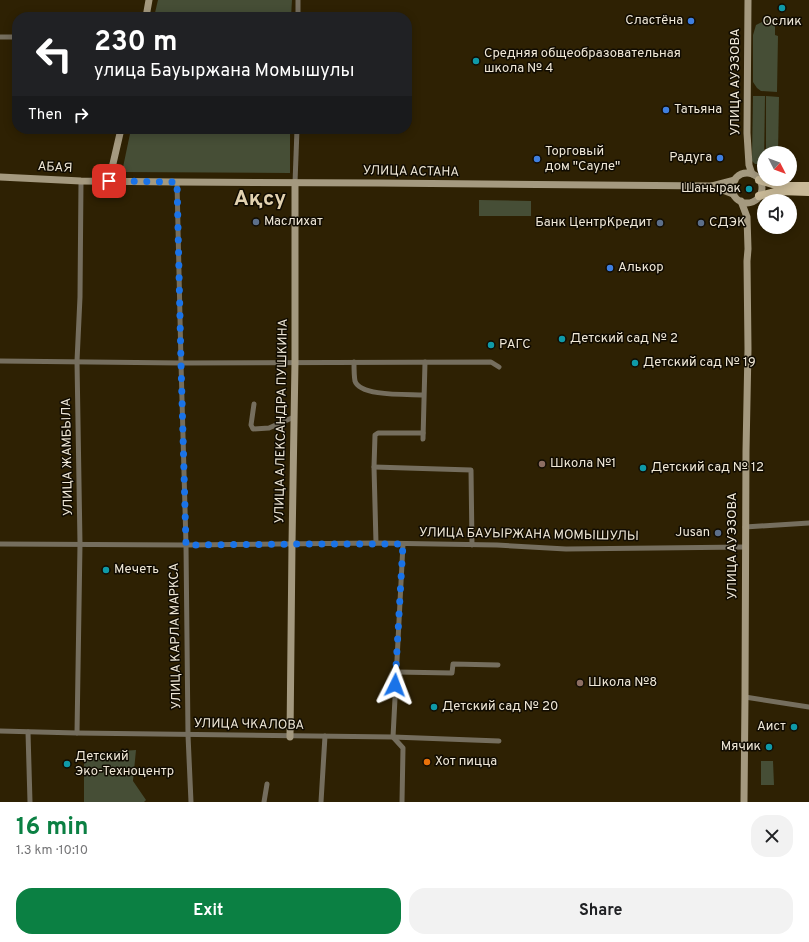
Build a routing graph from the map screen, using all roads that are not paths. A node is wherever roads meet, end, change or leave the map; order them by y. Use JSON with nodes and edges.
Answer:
{"nodes":[{"id":1,"x":149,"y":0,"type":"edge"},
{"id":2,"x":298,"y":0,"type":"edge"},
{"id":3,"x":748,"y":0,"type":"edge"},
{"id":4,"x":147,"y":12,"type":"edge"},
{"id":5,"x":298,"y":12,"type":"edge"},
{"id":6,"x":0,"y":37,"type":"edge"},
{"id":7,"x":12,"y":37,"type":"edge"},
{"id":8,"x":120,"y":134,"type":"edge"},
{"id":9,"x":296,"y":134,"type":"edge"},
{"id":10,"x":748,"y":165,"type":"junction"},
{"id":11,"x":741,"y":174,"type":"junction"},
{"id":12,"x":752,"y":174,"type":"junction"},
{"id":13,"x":0,"y":177,"type":"edge"},
{"id":14,"x":757,"y":177,"type":"edge"},
{"id":15,"x":734,"y":180,"type":"junction"},
{"id":16,"x":81,"y":181,"type":"junction"},
{"id":17,"x":109,"y":181,"type":"junction"},
{"id":18,"x":177,"y":182,"type":"junction"},
{"id":19,"x":295,"y":182,"type":"junction"},
{"id":20,"x":712,"y":186,"type":"junction"},
{"id":21,"x":797,"y":186,"type":"edge"},
{"id":22,"x":809,"y":186,"type":"edge"},
{"id":23,"x":809,"y":192,"type":"edge"},
{"id":24,"x":733,"y":194,"type":"junction"},
{"id":25,"x":769,"y":194,"type":"edge"},
{"id":26,"x":757,"y":198,"type":"edge"},
{"id":27,"x":741,"y":201,"type":"junction"},
{"id":28,"x":752,"y":202,"type":"junction"},
{"id":29,"x":747,"y":217,"type":"junction"},
{"id":30,"x":0,"y":361,"type":"edge"},
{"id":31,"x":77,"y":361,"type":"junction"},
{"id":32,"x":295,"y":362,"type":"junction"},
{"id":33,"x":354,"y":362,"type":"junction"},
{"id":34,"x":425,"y":362,"type":"junction"},
{"id":35,"x":181,"y":363,"type":"junction"},
{"id":36,"x":499,"y":367,"type":"dead end"},
{"id":37,"x":424,"y":394,"type":"junction"},
{"id":38,"x":254,"y":404,"type":"dead end"},
{"id":39,"x":294,"y":417,"type":"junction"},
{"id":40,"x":423,"y":433,"type":"junction"},
{"id":41,"x":423,"y":439,"type":"dead end"},
{"id":42,"x":374,"y":467,"type":"junction"},
{"id":43,"x":809,"y":523,"type":"edge"},
{"id":44,"x":745,"y":527,"type":"junction"},
{"id":45,"x":376,"y":543,"type":"junction"},
{"id":46,"x":0,"y":544,"type":"edge"},
{"id":47,"x":80,"y":544,"type":"junction"},
{"id":48,"x":292,"y":544,"type":"junction"},
{"id":49,"x":403,"y":544,"type":"junction"},
{"id":50,"x":186,"y":545,"type":"junction"},
{"id":51,"x":472,"y":545,"type":"junction"},
{"id":52,"x":745,"y":547,"type":"junction"},
{"id":53,"x":498,"y":665,"type":"dead end"},
{"id":54,"x":396,"y":672,"type":"junction"},
{"id":55,"x":745,"y":697,"type":"junction"},
{"id":56,"x":809,"y":708,"type":"edge"},
{"id":57,"x":0,"y":731,"type":"edge"},
{"id":58,"x":28,"y":732,"type":"junction"},
{"id":59,"x":77,"y":734,"type":"junction"},
{"id":60,"x":188,"y":735,"type":"junction"},
{"id":61,"x":325,"y":736,"type":"junction"},
{"id":62,"x":290,"y":737,"type":"junction"},
{"id":63,"x":392,"y":738,"type":"junction"},
{"id":64,"x":499,"y":741,"type":"dead end"},
{"id":65,"x":267,"y":784,"type":"dead end"},
{"id":66,"x":30,"y":802,"type":"edge"},
{"id":67,"x":191,"y":802,"type":"edge"},
{"id":68,"x":264,"y":802,"type":"edge"},
{"id":69,"x":321,"y":802,"type":"edge"},
{"id":70,"x":402,"y":802,"type":"edge"},
{"id":71,"x":744,"y":802,"type":"edge"}],
"edges":[{"from":1,"to":4,"type":"street"},
{"from":2,"to":5,"type":"street"},
{"from":3,"to":10,"type":"street","name":"УЛИЦА АУЭЗОВА"},
{"from":6,"to":7,"type":"street"},
{"from":8,"to":17,"type":"street"},
{"from":9,"to":19,"type":"street","name":"УЛИЦА АЛЕКСАНДРА ПУШКИНА"},
{"from":10,"to":11,"type":"street"},
{"from":10,"to":12,"type":"street"},
{"from":11,"to":12,"type":"street"},
{"from":11,"to":15,"type":"street"},
{"from":12,"to":14,"type":"street"},
{"from":13,"to":16,"type":"street","name":"АБАЯ"},
{"from":15,"to":20,"type":"street"},
{"from":15,"to":24,"type":"street"},
{"from":16,"to":17,"type":"street","name":"АБАЯ"},
{"from":16,"to":31,"type":"street","name":"УЛИЦА ЖАМБЫЛА"},
{"from":17,"to":18,"type":"street","name":"УЛИЦА АСТАНА"},
{"from":18,"to":19,"type":"street","name":"УЛИЦА АСТАНА"},
{"from":18,"to":35,"type":"street","name":"УЛИЦА КАРЛА МАРКСА"},
{"from":19,"to":20,"type":"street","name":"УЛИЦА АСТАНА"},
{"from":19,"to":32,"type":"street","name":"УЛИЦА АЛЕКСАНДРА ПУШКИНА"},
{"from":20,"to":24,"type":"street"},
{"from":21,"to":22,"type":"main road"},
{"from":23,"to":25,"type":"main road"},
{"from":24,"to":27,"type":"street"},
{"from":26,"to":28,"type":"street"},
{"from":27,"to":28,"type":"street"},
{"from":27,"to":29,"type":"street"},
{"from":28,"to":29,"type":"street"},
{"from":29,"to":44,"type":"street","name":"УЛИЦА АУЭЗОВА"},
{"from":30,"to":31,"type":"street"},
{"from":31,"to":35,"type":"street"},
{"from":31,"to":47,"type":"street","name":"УЛИЦА ЖАМБЫЛА"},
{"from":32,"to":33,"type":"street"},
{"from":32,"to":35,"type":"street"},
{"from":32,"to":39,"type":"street","name":"УЛИЦА АЛЕКСАНДРА ПУШКИНА"},
{"from":33,"to":34,"type":"street"},
{"from":33,"to":37,"type":"street"},
{"from":34,"to":36,"type":"street"},
{"from":34,"to":37,"type":"street"},
{"from":35,"to":50,"type":"street","name":"УЛИЦА КАРЛА МАРКСА"},
{"from":37,"to":40,"type":"street"},
{"from":38,"to":39,"type":"street"},
{"from":39,"to":48,"type":"street","name":"УЛИЦА АЛЕКСАНДРА ПУШКИНА"},
{"from":40,"to":41,"type":"street"},
{"from":40,"to":42,"type":"street"},
{"from":42,"to":45,"type":"street"},
{"from":42,"to":51,"type":"street"},
{"from":43,"to":44,"type":"street"},
{"from":44,"to":52,"type":"street","name":"УЛИЦА АУЭЗОВА"},
{"from":45,"to":48,"type":"street","name":"УЛИЦА БАУЫРЖАНА МОМЫШУЛЫ"},
{"from":45,"to":49,"type":"street","name":"УЛИЦА БАУЫРЖАНА МОМЫШУЛЫ"},
{"from":46,"to":47,"type":"street","name":"УЛИЦА БАУЫРЖАНА МОМЫШУЛЫ"},
{"from":47,"to":50,"type":"street","name":"УЛИЦА БАУЫРЖАНА МОМЫШУЛЫ"},
{"from":47,"to":59,"type":"street","name":"УЛИЦА ЖАМБЫЛА"},
{"from":48,"to":50,"type":"street","name":"УЛИЦА БАУЫРЖАНА МОМЫШУЛЫ"},
{"from":48,"to":62,"type":"street","name":"УЛИЦА АЛЕКСАНДРА ПУШКИНА"},
{"from":49,"to":51,"type":"street","name":"УЛИЦА БАУЫРЖАНА МОМЫШУЛЫ"},
{"from":49,"to":54,"type":"street"},
{"from":50,"to":60,"type":"street","name":"УЛИЦА КАРЛА МАРКСА"},
{"from":51,"to":52,"type":"street","name":"УЛИЦА БАУЫРЖАНА МОМЫШУЛЫ"},
{"from":52,"to":55,"type":"street","name":"УЛИЦА АУЭЗОВА"},
{"from":53,"to":54,"type":"street"},
{"from":54,"to":63,"type":"street"},
{"from":55,"to":56,"type":"street"},
{"from":55,"to":71,"type":"street","name":"УЛИЦА АУЭЗОВА"},
{"from":57,"to":58,"type":"street","name":"УЛИЦА ЧКАЛОВА"},
{"from":58,"to":59,"type":"street","name":"УЛИЦА ЧКАЛОВА"},
{"from":58,"to":66,"type":"street"},
{"from":59,"to":60,"type":"street","name":"УЛИЦА ЧКАЛОВА"},
{"from":60,"to":62,"type":"street","name":"УЛИЦА ЧКАЛОВА"},
{"from":60,"to":67,"type":"street","name":"УЛИЦА КАРЛА МАРКСА"},
{"from":61,"to":62,"type":"street","name":"УЛИЦА ЧКАЛОВА"},
{"from":61,"to":63,"type":"street","name":"УЛИЦА ЧКАЛОВА"},
{"from":61,"to":69,"type":"street"},
{"from":63,"to":64,"type":"street","name":"УЛИЦА ЧКАЛОВА"},
{"from":63,"to":70,"type":"street"},
{"from":65,"to":68,"type":"street"}]}
